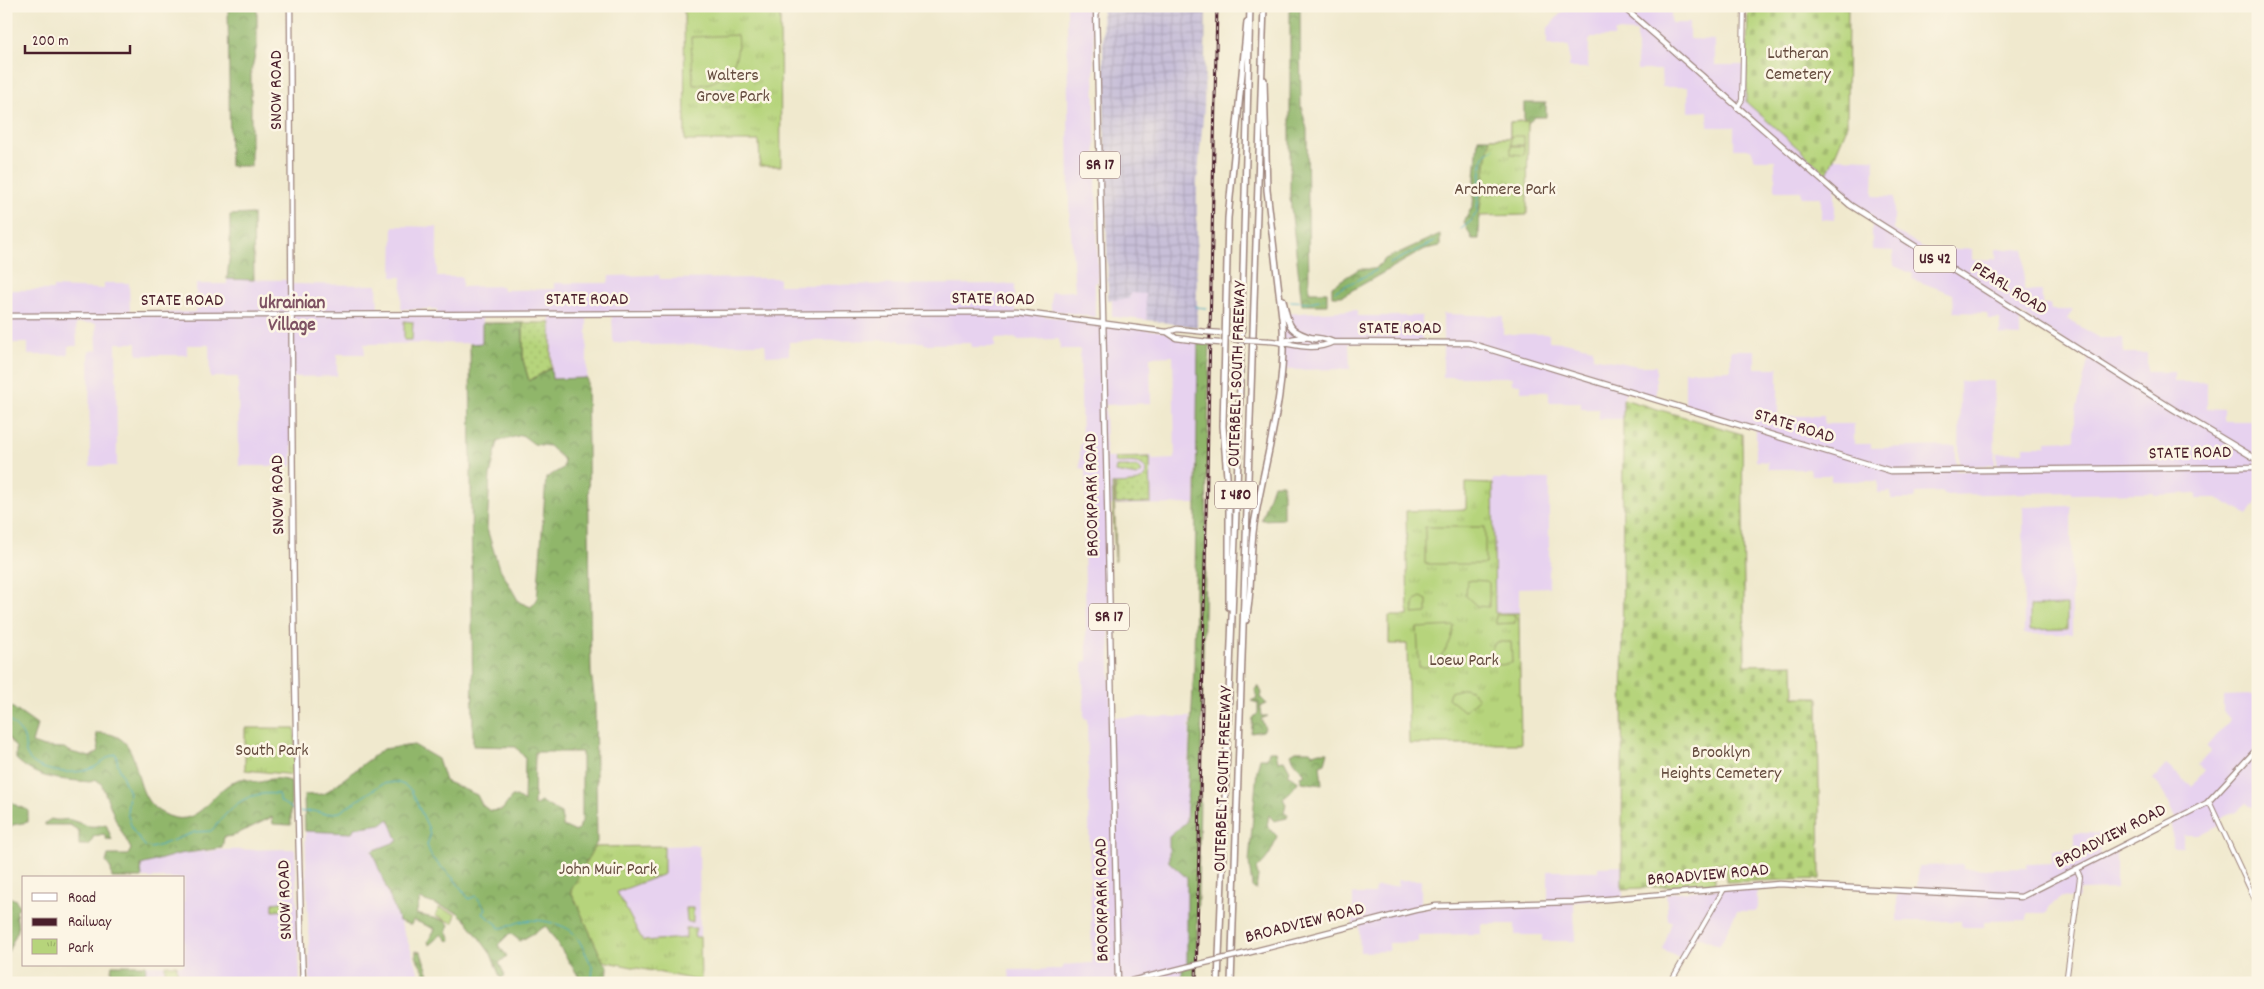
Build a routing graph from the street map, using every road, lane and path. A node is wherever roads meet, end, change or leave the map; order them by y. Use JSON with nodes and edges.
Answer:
{"nodes":[{"id":1,"x":290,"y":6,"type":"edge"},
{"id":2,"x":1096,"y":6,"type":"edge"},
{"id":3,"x":1250,"y":6,"type":"edge"},
{"id":4,"x":1264,"y":6,"type":"edge"},
{"id":5,"x":1622,"y":6,"type":"edge"},
{"id":6,"x":1744,"y":6,"type":"edge"},
{"id":7,"x":1262,"y":60,"type":"junction"},
{"id":8,"x":1736,"y":108,"type":"junction"},
{"id":9,"x":1278,"y":277,"type":"junction"},
{"id":10,"x":292,"y":315,"type":"junction"},
{"id":11,"x":6,"y":316,"type":"edge"},
{"id":12,"x":1102,"y":324,"type":"junction"},
{"id":13,"x":1167,"y":332,"type":"junction"},
{"id":14,"x":1229,"y":338,"type":"junction"},
{"id":15,"x":1315,"y":339,"type":"junction"},
{"id":16,"x":1283,"y":342,"type":"junction"},
{"id":17,"x":1332,"y":342,"type":"junction"},
{"id":18,"x":2258,"y":460,"type":"edge"},
{"id":19,"x":2258,"y":467,"type":"edge"},
{"id":20,"x":1231,"y":630,"type":"junction"},
{"id":21,"x":1244,"y":633,"type":"junction"},
{"id":22,"x":2258,"y":748,"type":"edge"},
{"id":23,"x":2209,"y":802,"type":"junction"},
{"id":24,"x":2077,"y":870,"type":"junction"},
{"id":25,"x":1724,"y":888,"type":"junction"},
{"id":26,"x":2258,"y":906,"type":"edge"},
{"id":27,"x":303,"y":983,"type":"edge"},
{"id":28,"x":1118,"y":983,"type":"edge"},
{"id":29,"x":1123,"y":983,"type":"edge"},
{"id":30,"x":1218,"y":983,"type":"edge"},
{"id":31,"x":1231,"y":983,"type":"edge"},
{"id":32,"x":1670,"y":983,"type":"edge"},
{"id":33,"x":2066,"y":983,"type":"edge"}],
"edges":[{"from":1,"to":10,"type":"main road","name":"SNOW ROAD"},
{"from":2,"to":12,"type":"main road","name":"BROOKPARK ROAD","number":"SR 17"},
{"from":3,"to":14,"type":"highway"},
{"from":3,"to":20,"type":"highway","name":"OUTERBELT SOUTH FREEWAY","number":"I 480"},
{"from":4,"to":7,"type":"highway","name":"OUTERBELT SOUTH FREEWAY","number":"I 480"},
{"from":5,"to":8,"type":"main road","name":"PEARL ROAD","number":"US 42"},
{"from":6,"to":8,"type":"street"},
{"from":7,"to":9,"type":"highway"},
{"from":7,"to":21,"type":"highway","name":"OUTERBELT SOUTH FREEWAY","number":"I 480"},
{"from":8,"to":18,"type":"main road","name":"PEARL ROAD","number":"US 42"},
{"from":9,"to":15,"type":"highway"},
{"from":9,"to":16,"type":"highway"},
{"from":10,"to":11,"type":"main road","name":"STATE ROAD"},
{"from":10,"to":12,"type":"main road","name":"STATE ROAD"},
{"from":10,"to":27,"type":"main road","name":"SNOW ROAD"},
{"from":12,"to":13,"type":"main road","name":"STATE ROAD"},
{"from":12,"to":28,"type":"main road","name":"BROOKPARK ROAD","number":"SR 17"},
{"from":13,"to":14,"type":"main road","name":"STATE ROAD","bridge":true},
{"from":13,"to":14,"type":"main road","name":"STATE ROAD","bridge":true},
{"from":14,"to":16,"type":"main road","name":"STATE ROAD","bridge":true},
{"from":14,"to":20,"type":"highway"},
{"from":15,"to":16,"type":"main road","name":"STATE ROAD"},
{"from":15,"to":17,"type":"main road","name":"STATE ROAD"},
{"from":16,"to":17,"type":"main road","name":"STATE ROAD"},
{"from":16,"to":21,"type":"highway"},
{"from":17,"to":19,"type":"main road","name":"STATE ROAD"},
{"from":20,"to":30,"type":"highway","name":"OUTERBELT SOUTH FREEWAY","number":"I 480"},
{"from":21,"to":31,"type":"highway","name":"OUTERBELT SOUTH FREEWAY","number":"I 480"},
{"from":22,"to":23,"type":"main road","name":"BROADVIEW ROAD"},
{"from":23,"to":24,"type":"main road","name":"BROADVIEW ROAD"},
{"from":23,"to":26,"type":"street"},
{"from":24,"to":25,"type":"main road","name":"BROADVIEW ROAD"},
{"from":24,"to":33,"type":"street"},
{"from":25,"to":29,"type":"main road","name":"BROADVIEW ROAD","bridge":true},
{"from":25,"to":32,"type":"street"}]}
